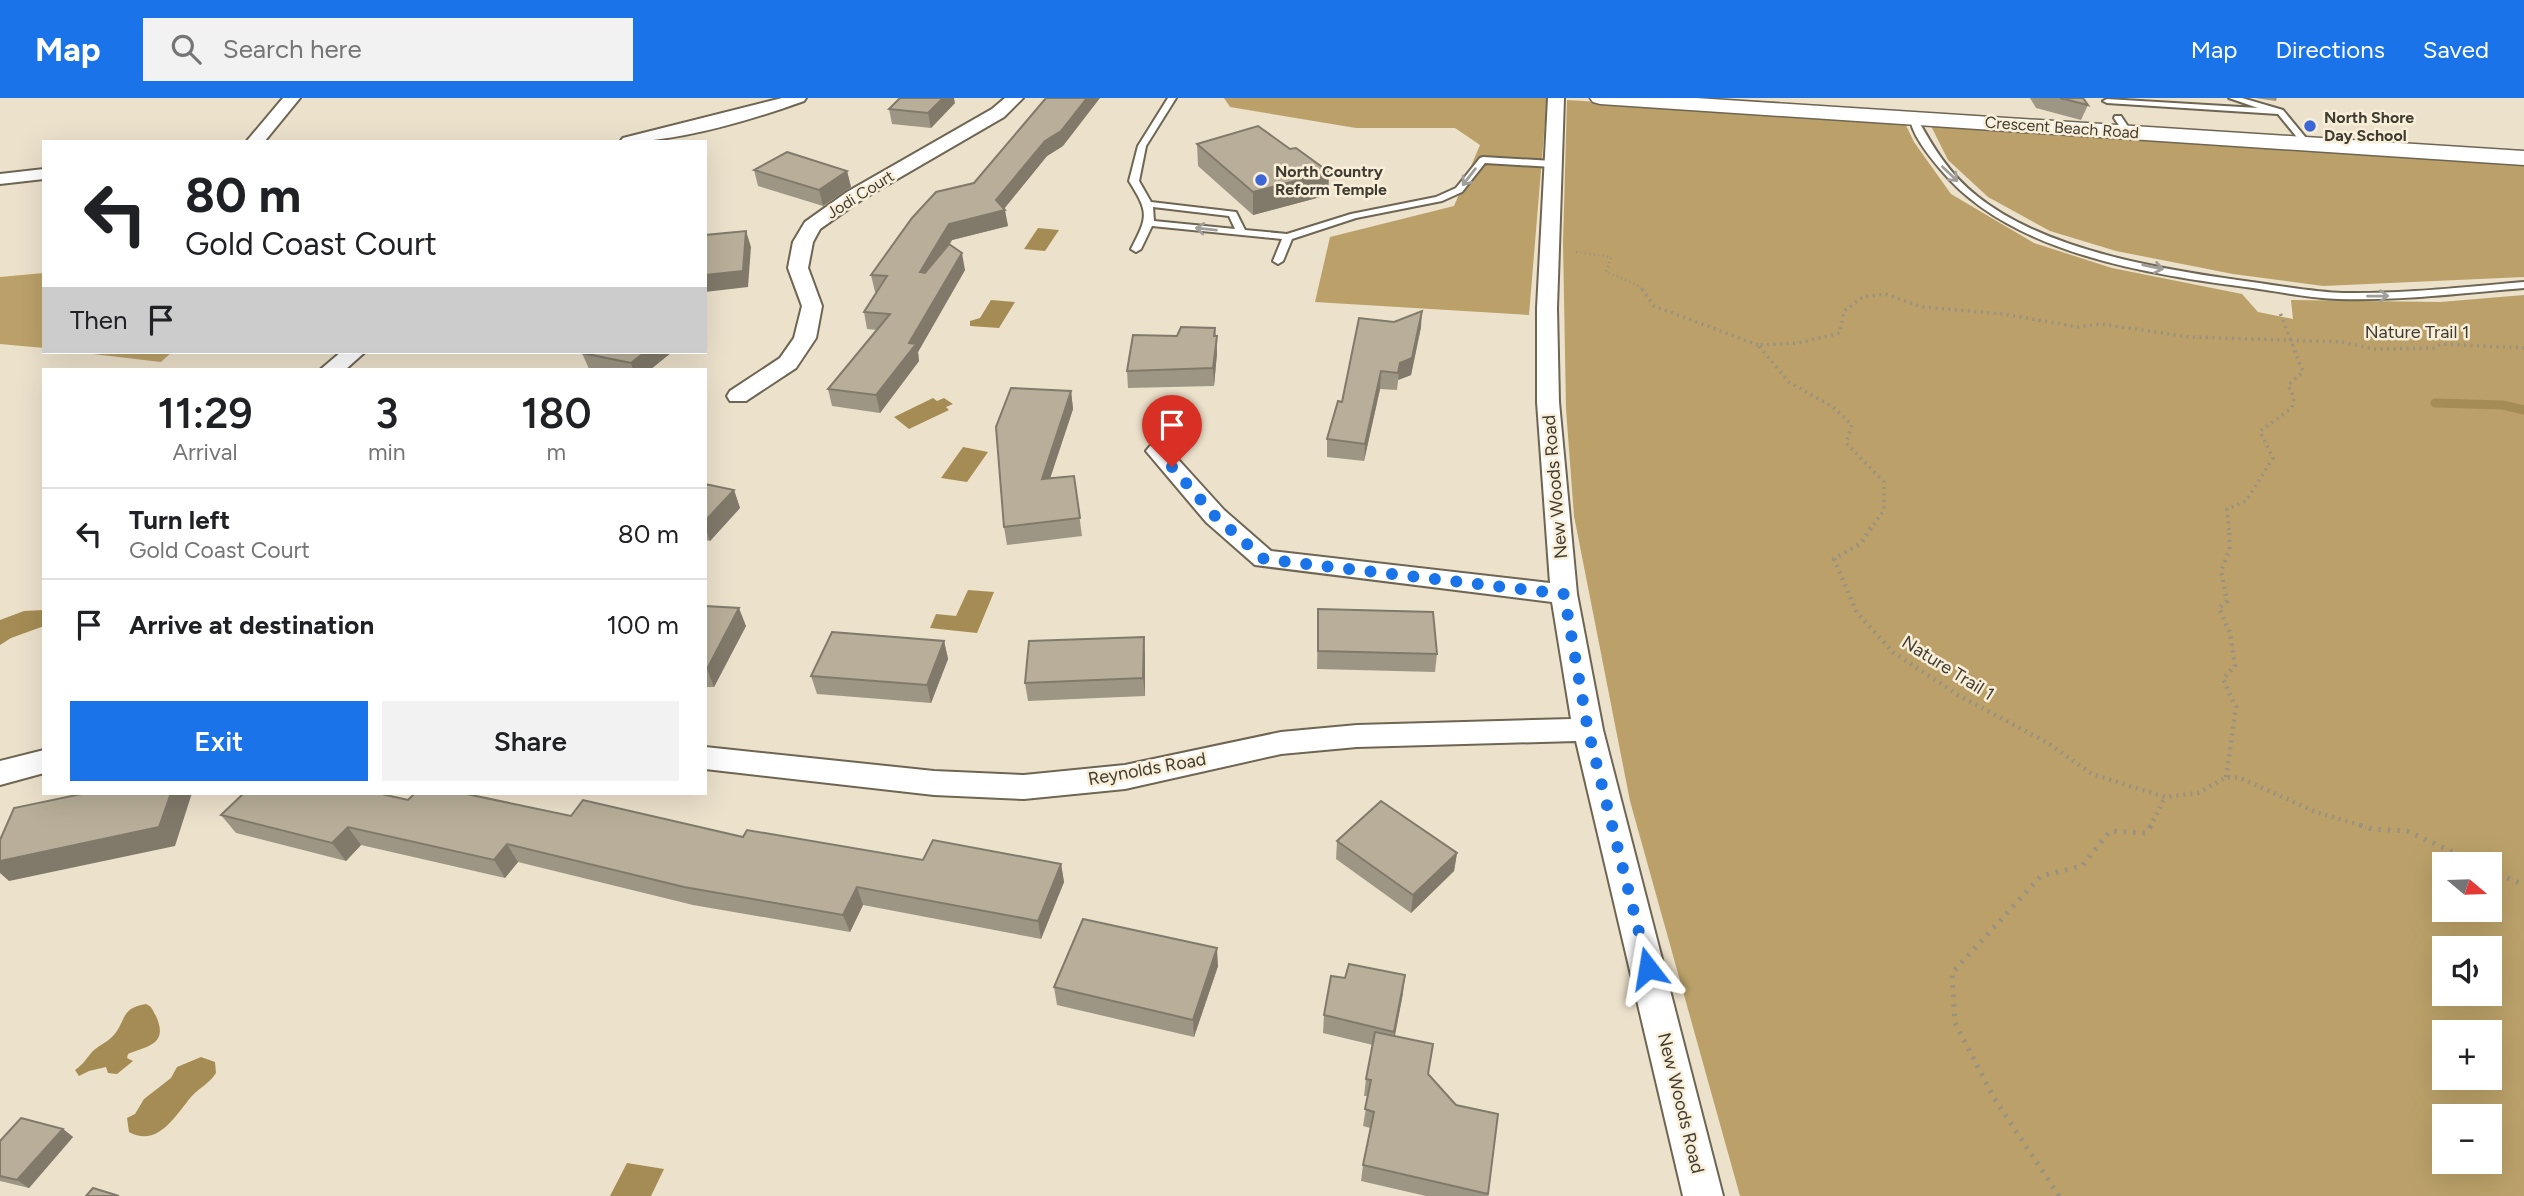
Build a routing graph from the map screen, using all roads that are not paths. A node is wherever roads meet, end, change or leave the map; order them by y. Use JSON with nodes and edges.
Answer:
{"nodes":[{"id":1,"x":292,"y":98,"type":"edge"},
{"id":2,"x":798,"y":98,"type":"edge"},
{"id":3,"x":1015,"y":98,"type":"edge"},
{"id":4,"x":1172,"y":98,"type":"edge"},
{"id":5,"x":1556,"y":98,"type":"edge"},
{"id":6,"x":1600,"y":98,"type":"edge"},
{"id":7,"x":2234,"y":98,"type":"edge"},
{"id":8,"x":2111,"y":99,"type":"edge"},
{"id":9,"x":2280,"y":112,"type":"junction"},
{"id":10,"x":1913,"y":118,"type":"junction"},
{"id":11,"x":2120,"y":120,"type":"junction"},
{"id":12,"x":257,"y":140,"type":"edge"},
{"id":13,"x":638,"y":140,"type":"edge"},
{"id":14,"x":2307,"y":144,"type":"junction"},
{"id":15,"x":2524,"y":158,"type":"edge"},
{"id":16,"x":1553,"y":164,"type":"junction"},
{"id":17,"x":42,"y":174,"type":"edge"},
{"id":18,"x":0,"y":179,"type":"edge"},
{"id":19,"x":1148,"y":204,"type":"junction"},
{"id":20,"x":1149,"y":223,"type":"junction"},
{"id":21,"x":1241,"y":232,"type":"junction"},
{"id":22,"x":1288,"y":237,"type":"junction"},
{"id":23,"x":1136,"y":250,"type":"dead end"},
{"id":24,"x":1278,"y":261,"type":"dead end"},
{"id":25,"x":2524,"y":285,"type":"edge"},
{"id":26,"x":351,"y":354,"type":"edge"},
{"id":27,"x":333,"y":368,"type":"edge"},
{"id":28,"x":738,"y":396,"type":"dead end"},
{"id":29,"x":1158,"y":451,"type":"dead end"},
{"id":30,"x":1564,"y":594,"type":"junction"},
{"id":31,"x":1588,"y":730,"type":"junction"},
{"id":32,"x":707,"y":758,"type":"edge"},
{"id":33,"x":42,"y":762,"type":"edge"},
{"id":34,"x":0,"y":773,"type":"edge"},
{"id":35,"x":1703,"y":1196,"type":"edge"}],
"edges":[{"from":1,"to":12,"type":"street"},
{"from":2,"to":13,"type":"street"},
{"from":3,"to":28,"type":"street","name":"Jodi Court"},
{"from":4,"to":19,"type":"lane"},
{"from":5,"to":16,"type":"street","name":"New Woods Road"},
{"from":6,"to":10,"type":"street","name":"Crescent Beach Road"},
{"from":7,"to":9,"type":"lane"},
{"from":8,"to":9,"type":"lane"},
{"from":8,"to":11,"type":"lane"},
{"from":9,"to":14,"type":"lane"},
{"from":10,"to":11,"type":"street","name":"Crescent Beach Road"},
{"from":10,"to":25,"type":"lane","one_way":true},
{"from":11,"to":14,"type":"street","name":"Crescent Beach Road"},
{"from":14,"to":15,"type":"street","name":"Crescent Beach Road"},
{"from":16,"to":22,"type":"lane","one_way":true},
{"from":16,"to":30,"type":"street","name":"New Woods Road"},
{"from":17,"to":18,"type":"street"},
{"from":19,"to":20,"type":"lane"},
{"from":19,"to":21,"type":"lane"},
{"from":21,"to":20,"type":"lane","one_way":true},
{"from":20,"to":23,"type":"lane"},
{"from":21,"to":22,"type":"lane"},
{"from":22,"to":24,"type":"lane"},
{"from":26,"to":27,"type":"street"},
{"from":29,"to":30,"type":"street"},
{"from":30,"to":31,"type":"street","name":"New Woods Road"},
{"from":31,"to":32,"type":"street","name":"Reynolds Road"},
{"from":31,"to":35,"type":"street","name":"New Woods Road"},
{"from":33,"to":34,"type":"street"}]}
